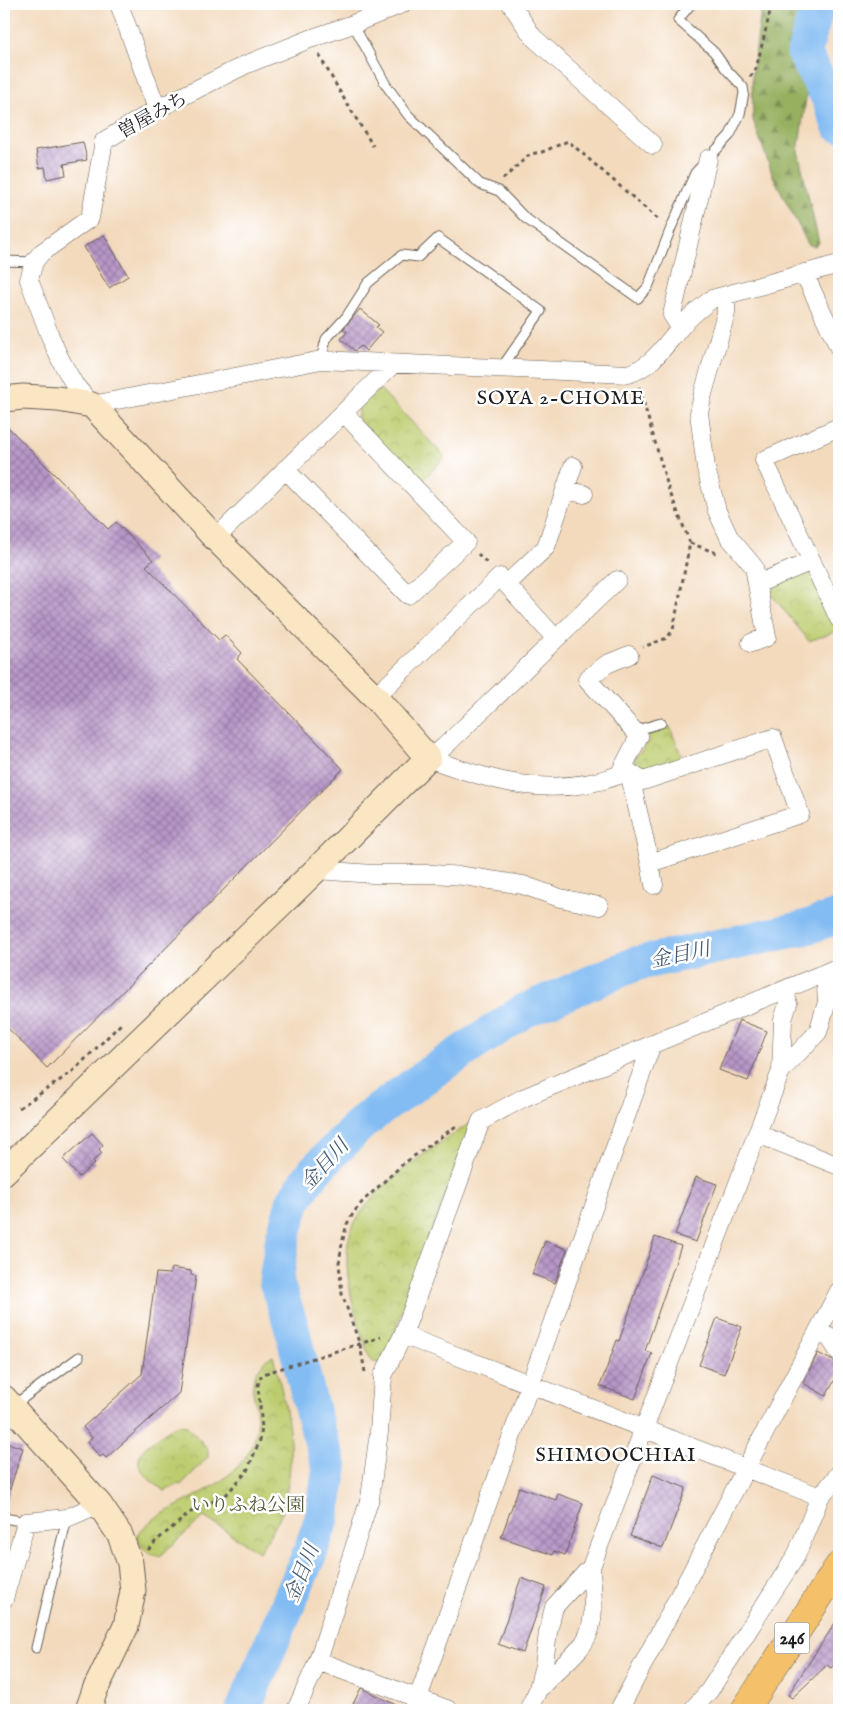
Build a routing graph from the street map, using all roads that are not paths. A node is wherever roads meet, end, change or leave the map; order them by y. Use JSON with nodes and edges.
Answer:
{"nodes":[{"id":1,"x":118,"y":4,"type":"edge"},
{"id":2,"x":402,"y":4,"type":"edge"},
{"id":3,"x":510,"y":4,"type":"edge"},
{"id":4,"x":691,"y":4,"type":"edge"},
{"id":5,"x":354,"y":24,"type":"junction"},
{"id":6,"x":157,"y":109,"type":"junction"},
{"id":7,"x":653,"y":145,"type":"dead end"},
{"id":8,"x":708,"y":159,"type":"junction"},
{"id":9,"x":4,"y":261,"type":"edge"},
{"id":10,"x":34,"y":262,"type":"junction"},
{"id":11,"x":839,"y":264,"type":"edge"},
{"id":12,"x":813,"y":271,"type":"junction"},
{"id":13,"x":726,"y":295,"type":"junction"},
{"id":14,"x":680,"y":327,"type":"junction"},
{"id":15,"x":839,"y":348,"type":"edge"},
{"id":16,"x":321,"y":360,"type":"junction"},
{"id":17,"x":393,"y":364,"type":"junction"},
{"id":18,"x":502,"y":367,"type":"junction"},
{"id":19,"x":4,"y":399,"type":"edge"},
{"id":20,"x":92,"y":405,"type":"junction"},
{"id":21,"x":344,"y":413,"type":"junction"},
{"id":22,"x":839,"y":427,"type":"edge"},
{"id":23,"x":573,"y":466,"type":"dead end"},
{"id":24,"x":285,"y":470,"type":"junction"},
{"id":25,"x":565,"y":490,"type":"junction"},
{"id":26,"x":584,"y":494,"type":"dead end"},
{"id":27,"x":214,"y":537,"type":"junction"},
{"id":28,"x":812,"y":561,"type":"junction"},
{"id":29,"x":504,"y":580,"type":"junction"},
{"id":30,"x":617,"y":580,"type":"dead end"},
{"id":31,"x":757,"y":584,"type":"junction"},
{"id":32,"x":839,"y":619,"type":"edge"},
{"id":33,"x":556,"y":639,"type":"junction"},
{"id":34,"x":751,"y":643,"type":"dead end"},
{"id":35,"x":629,"y":656,"type":"road end"},
{"id":36,"x":375,"y":697,"type":"junction"},
{"id":37,"x":660,"y":723,"type":"dead end"},
{"id":38,"x":634,"y":731,"type":"junction"},
{"id":39,"x":428,"y":758,"type":"junction"},
{"id":40,"x":624,"y":774,"type":"junction"},
{"id":41,"x":650,"y":863,"type":"junction"},
{"id":42,"x":316,"y":870,"type":"junction"},
{"id":43,"x":654,"y":885,"type":"dead end"},
{"id":44,"x":598,"y":906,"type":"dead end"},
{"id":45,"x":832,"y":970,"type":"edge"},
{"id":46,"x":785,"y":990,"type":"junction"},
{"id":47,"x":652,"y":1044,"type":"junction"},
{"id":48,"x":782,"y":1071,"type":"junction"},
{"id":49,"x":758,"y":1134,"type":"junction"},
{"id":50,"x":839,"y":1166,"type":"edge"},
{"id":51,"x":4,"y":1172,"type":"edge"},
{"id":52,"x":839,"y":1291,"type":"edge"},
{"id":53,"x":819,"y":1331,"type":"junction"},
{"id":54,"x":403,"y":1336,"type":"junction"},
{"id":55,"x":839,"y":1352,"type":"edge"},
{"id":56,"x":79,"y":1357,"type":"dead end"},
{"id":57,"x":530,"y":1385,"type":"junction"},
{"id":58,"x":8,"y":1403,"type":"edge"},
{"id":59,"x":645,"y":1429,"type":"junction"},
{"id":60,"x":746,"y":1469,"type":"junction"},
{"id":61,"x":839,"y":1474,"type":"edge"},
{"id":62,"x":820,"y":1497,"type":"junction"},
{"id":63,"x":99,"y":1504,"type":"junction"},
{"id":64,"x":4,"y":1518,"type":"edge"},
{"id":65,"x":67,"y":1518,"type":"junction"},
{"id":66,"x":26,"y":1522,"type":"junction"},
{"id":67,"x":839,"y":1566,"type":"edge"},
{"id":68,"x":591,"y":1567,"type":"junction"},
{"id":69,"x":4,"y":1599,"type":"edge"},
{"id":70,"x":36,"y":1648,"type":"dead end"},
{"id":71,"x":318,"y":1661,"type":"junction"},
{"id":72,"x":537,"y":1692,"type":"junction"},
{"id":73,"x":415,"y":1704,"type":"edge"},
{"id":74,"x":88,"y":1710,"type":"edge"},
{"id":75,"x":296,"y":1710,"type":"edge"},
{"id":76,"x":449,"y":1710,"type":"edge"},
{"id":77,"x":528,"y":1710,"type":"edge"},
{"id":78,"x":618,"y":1710,"type":"edge"},
{"id":79,"x":692,"y":1710,"type":"edge"},
{"id":80,"x":745,"y":1710,"type":"edge"}],
"edges":[{"from":1,"to":6,"type":"street"},
{"from":2,"to":5,"type":"street","name":"曽屋みち"},
{"from":3,"to":7,"type":"street"},
{"from":4,"to":8,"type":"lane"},
{"from":5,"to":6,"type":"street","name":"曽屋みち"},
{"from":5,"to":8,"type":"lane"},
{"from":6,"to":10,"type":"street","name":"曽屋みち"},
{"from":8,"to":14,"type":"street"},
{"from":9,"to":10,"type":"lane"},
{"from":10,"to":20,"type":"street"},
{"from":11,"to":12,"type":"street"},
{"from":12,"to":13,"type":"street"},
{"from":12,"to":15,"type":"street"},
{"from":13,"to":14,"type":"street"},
{"from":13,"to":31,"type":"street"},
{"from":14,"to":18,"type":"street"},
{"from":16,"to":17,"type":"street"},
{"from":16,"to":18,"type":"lane"},
{"from":16,"to":20,"type":"street"},
{"from":17,"to":18,"type":"street"},
{"from":17,"to":21,"type":"street"},
{"from":19,"to":20,"type":"street"},
{"from":20,"to":27,"type":"street"},
{"from":21,"to":24,"type":"street"},
{"from":21,"to":24,"type":"street"},
{"from":22,"to":28,"type":"street"},
{"from":23,"to":25,"type":"street"},
{"from":24,"to":27,"type":"street"},
{"from":25,"to":26,"type":"street"},
{"from":25,"to":29,"type":"street"},
{"from":27,"to":36,"type":"street"},
{"from":28,"to":31,"type":"street"},
{"from":28,"to":32,"type":"street"},
{"from":29,"to":33,"type":"street"},
{"from":29,"to":36,"type":"street"},
{"from":30,"to":33,"type":"street"},
{"from":31,"to":34,"type":"street"},
{"from":33,"to":39,"type":"street"},
{"from":35,"to":38,"type":"street"},
{"from":36,"to":39,"type":"street"},
{"from":37,"to":38,"type":"lane"},
{"from":38,"to":40,"type":"street"},
{"from":39,"to":40,"type":"street"},
{"from":39,"to":42,"type":"street"},
{"from":40,"to":41,"type":"street"},
{"from":40,"to":41,"type":"street"},
{"from":41,"to":43,"type":"street"},
{"from":42,"to":44,"type":"street"},
{"from":42,"to":51,"type":"street"},
{"from":45,"to":46,"type":"street"},
{"from":45,"to":48,"type":"street"},
{"from":46,"to":47,"type":"street"},
{"from":46,"to":48,"type":"street"},
{"from":47,"to":54,"type":"street"},
{"from":47,"to":57,"type":"street"},
{"from":48,"to":49,"type":"street"},
{"from":49,"to":50,"type":"street"},
{"from":49,"to":59,"type":"street"},
{"from":52,"to":53,"type":"street"},
{"from":53,"to":55,"type":"street"},
{"from":53,"to":60,"type":"street"},
{"from":54,"to":57,"type":"street"},
{"from":54,"to":71,"type":"street"},
{"from":56,"to":58,"type":"lane"},
{"from":57,"to":59,"type":"street"},
{"from":57,"to":73,"type":"street"},
{"from":58,"to":63,"type":"street"},
{"from":59,"to":60,"type":"street"},
{"from":59,"to":68,"type":"street"},
{"from":60,"to":62,"type":"street"},
{"from":60,"to":78,"type":"street"},
{"from":61,"to":62,"type":"street"},
{"from":62,"to":79,"type":"street"},
{"from":63,"to":65,"type":"street"},
{"from":63,"to":74,"type":"street"},
{"from":64,"to":66,"type":"lane"},
{"from":65,"to":66,"type":"street"},
{"from":65,"to":70,"type":"lane"},
{"from":66,"to":69,"type":"street"},
{"from":67,"to":80,"type":"highway","number":"246"},
{"from":68,"to":72,"type":"street"},
{"from":68,"to":72,"type":"street"},
{"from":71,"to":73,"type":"street"},
{"from":71,"to":75,"type":"street"},
{"from":72,"to":77,"type":"street"},
{"from":73,"to":76,"type":"street"}]}
